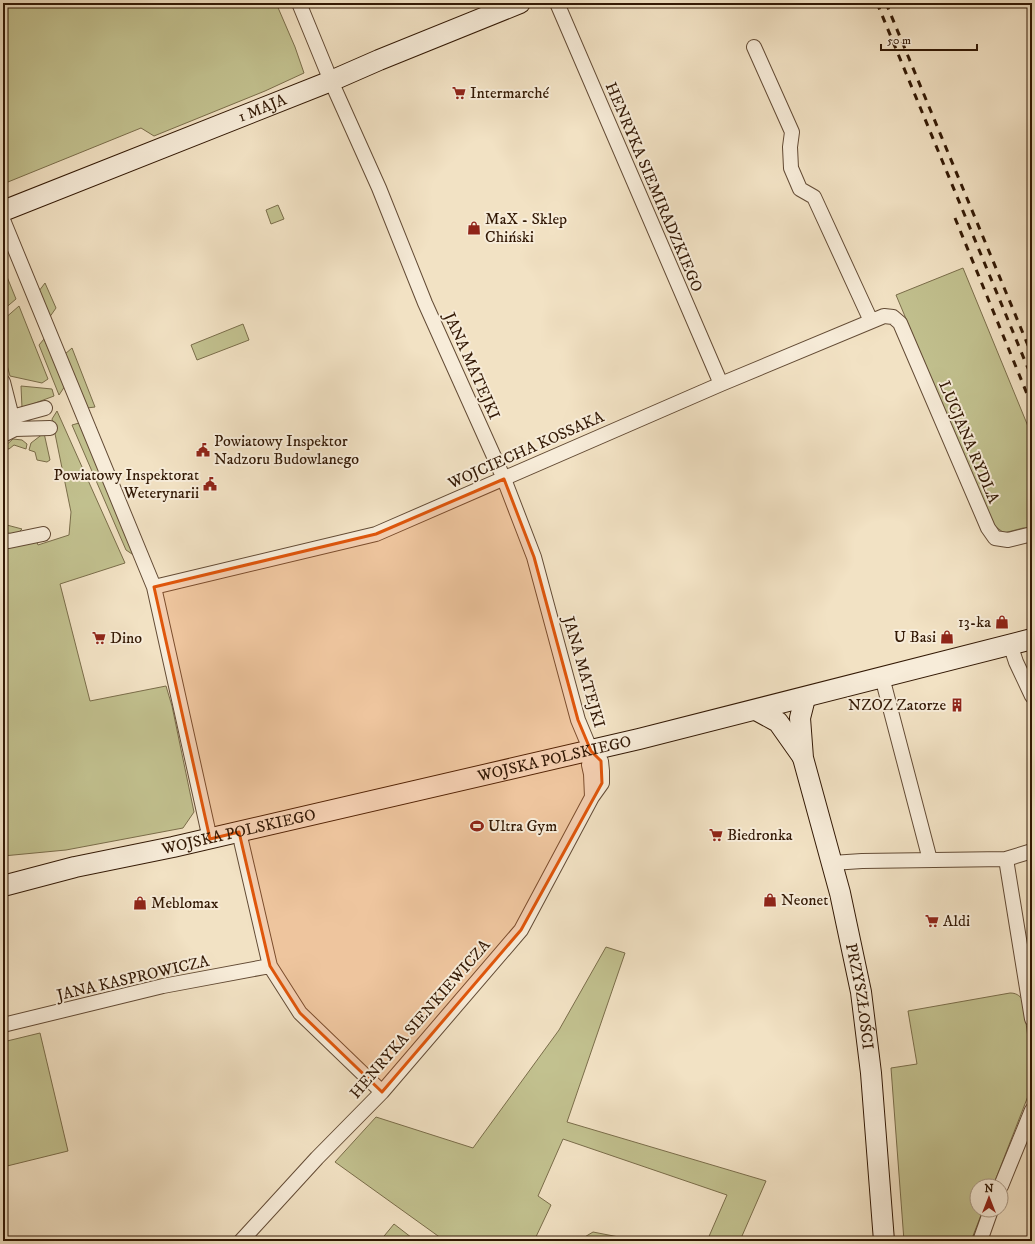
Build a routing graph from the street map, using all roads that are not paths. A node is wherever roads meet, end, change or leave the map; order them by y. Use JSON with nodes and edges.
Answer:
{"nodes":[{"id":1,"x":299,"y":3,"type":"edge"},
{"id":2,"x":520,"y":3,"type":"edge"},
{"id":3,"x":557,"y":3,"type":"edge"},
{"id":4,"x":754,"y":46,"type":"dead end"},
{"id":5,"x":332,"y":81,"type":"junction"},
{"id":6,"x":3,"y":211,"type":"edge"},
{"id":7,"x":3,"y":220,"type":"edge"},
{"id":8,"x":872,"y":321,"type":"junction"},
{"id":9,"x":900,"y":323,"type":"joint"},
{"id":10,"x":3,"y":382,"type":"edge"},
{"id":11,"x":721,"y":384,"type":"junction"},
{"id":12,"x":45,"y":408,"type":"dead end"},
{"id":13,"x":10,"y":427,"type":"edge"},
{"id":14,"x":50,"y":428,"type":"dead end"},
{"id":15,"x":504,"y":479,"type":"junction"},
{"id":16,"x":43,"y":534,"type":"dead end"},
{"id":17,"x":1032,"y":534,"type":"edge"},
{"id":18,"x":3,"y":540,"type":"edge"},
{"id":19,"x":154,"y":587,"type":"junction"},
{"id":20,"x":1032,"y":639,"type":"edge"},
{"id":21,"x":1010,"y":644,"type":"junction"},
{"id":22,"x":882,"y":677,"type":"junction"},
{"id":23,"x":1032,"y":696,"type":"edge"},
{"id":24,"x":805,"y":698,"type":"junction"},
{"id":25,"x":756,"y":710,"type":"junction"},
{"id":26,"x":591,"y":750,"type":"junction"},
{"id":27,"x":803,"y":758,"type":"junction"},
{"id":28,"x":239,"y":832,"type":"junction"},
{"id":29,"x":210,"y":839,"type":"junction"},
{"id":30,"x":1032,"y":851,"type":"edge"},
{"id":31,"x":1006,"y":859,"type":"junction"},
{"id":32,"x":930,"y":860,"type":"junction"},
{"id":33,"x":832,"y":863,"type":"junction"},
{"id":34,"x":75,"y":867,"type":"junction"},
{"id":35,"x":3,"y":876,"type":"edge"},
{"id":36,"x":3,"y":886,"type":"edge"},
{"id":37,"x":270,"y":966,"type":"junction"},
{"id":38,"x":1032,"y":1019,"type":"edge"},
{"id":39,"x":3,"y":1025,"type":"edge"},
{"id":40,"x":382,"y":1092,"type":"junction"},
{"id":41,"x":1032,"y":1110,"type":"edge"},
{"id":42,"x":1004,"y":1178,"type":"edge"},
{"id":43,"x":988,"y":1218,"type":"edge"},
{"id":44,"x":241,"y":1241,"type":"edge"},
{"id":45,"x":884,"y":1241,"type":"edge"},
{"id":46,"x":980,"y":1241,"type":"edge"}],
"edges":[{"from":1,"to":5,"type":"street","name":"JANA MATEJKI"},
{"from":2,"to":5,"type":"street","name":"1 MAJA"},
{"from":3,"to":11,"type":"street","name":"HENRYKA SIEMIRADZKIEGO"},
{"from":4,"to":8,"type":"street"},
{"from":5,"to":6,"type":"street","name":"1 MAJA"},
{"from":5,"to":15,"type":"street","name":"JANA MATEJKI"},
{"from":7,"to":19,"type":"street"},
{"from":8,"to":9,"type":"street","name":"WOJCIECHA KOSSAKA"},
{"from":8,"to":11,"type":"street","name":"WOJCIECHA KOSSAKA"},
{"from":9,"to":17,"type":"street","name":"LUCJANA RYDLA"},
{"from":10,"to":13,"type":"street"},
{"from":11,"to":15,"type":"street","name":"WOJCIECHA KOSSAKA"},
{"from":12,"to":13,"type":"street"},
{"from":13,"to":14,"type":"street"},
{"from":15,"to":19,"type":"street","name":"WOJCIECHA KOSSAKA"},
{"from":15,"to":26,"type":"street","name":"JANA MATEJKI"},
{"from":16,"to":18,"type":"street"},
{"from":19,"to":29,"type":"street"},
{"from":20,"to":21,"type":"street","name":"WOJSKA POLSKIEGO"},
{"from":21,"to":22,"type":"street","name":"WOJSKA POLSKIEGO"},
{"from":21,"to":23,"type":"street"},
{"from":22,"to":24,"type":"street","name":"WOJSKA POLSKIEGO"},
{"from":22,"to":32,"type":"street"},
{"from":24,"to":25,"type":"street","name":"WOJSKA POLSKIEGO"},
{"from":24,"to":27,"type":"street","name":"PRZYSZŁOŚCI"},
{"from":25,"to":26,"type":"street","name":"WOJSKA POLSKIEGO"},
{"from":25,"to":27,"type":"street","name":"PRZYSZŁOŚCI"},
{"from":26,"to":28,"type":"street","name":"WOJSKA POLSKIEGO"},
{"from":26,"to":40,"type":"street","name":"HENRYKA SIENKIEWICZA"},
{"from":27,"to":33,"type":"street","name":"PRZYSZŁOŚCI"},
{"from":28,"to":29,"type":"street","name":"WOJSKA POLSKIEGO"},
{"from":28,"to":37,"type":"street"},
{"from":29,"to":34,"type":"street","name":"WOJSKA POLSKIEGO"},
{"from":30,"to":31,"type":"street"},
{"from":31,"to":32,"type":"street"},
{"from":31,"to":38,"type":"street"},
{"from":32,"to":33,"type":"street"},
{"from":33,"to":45,"type":"street","name":"PRZYSZŁOŚCI"},
{"from":34,"to":35,"type":"street","name":"WOJSKA POLSKIEGO"},
{"from":34,"to":36,"type":"street","name":"WOJSKA POLSKIEGO"},
{"from":37,"to":39,"type":"street","name":"JANA KASPROWICZA"},
{"from":37,"to":40,"type":"street"},
{"from":40,"to":44,"type":"street","name":"HENRYKA SIENKIEWICZA"},
{"from":41,"to":42,"type":"street"},
{"from":43,"to":46,"type":"street"}]}
